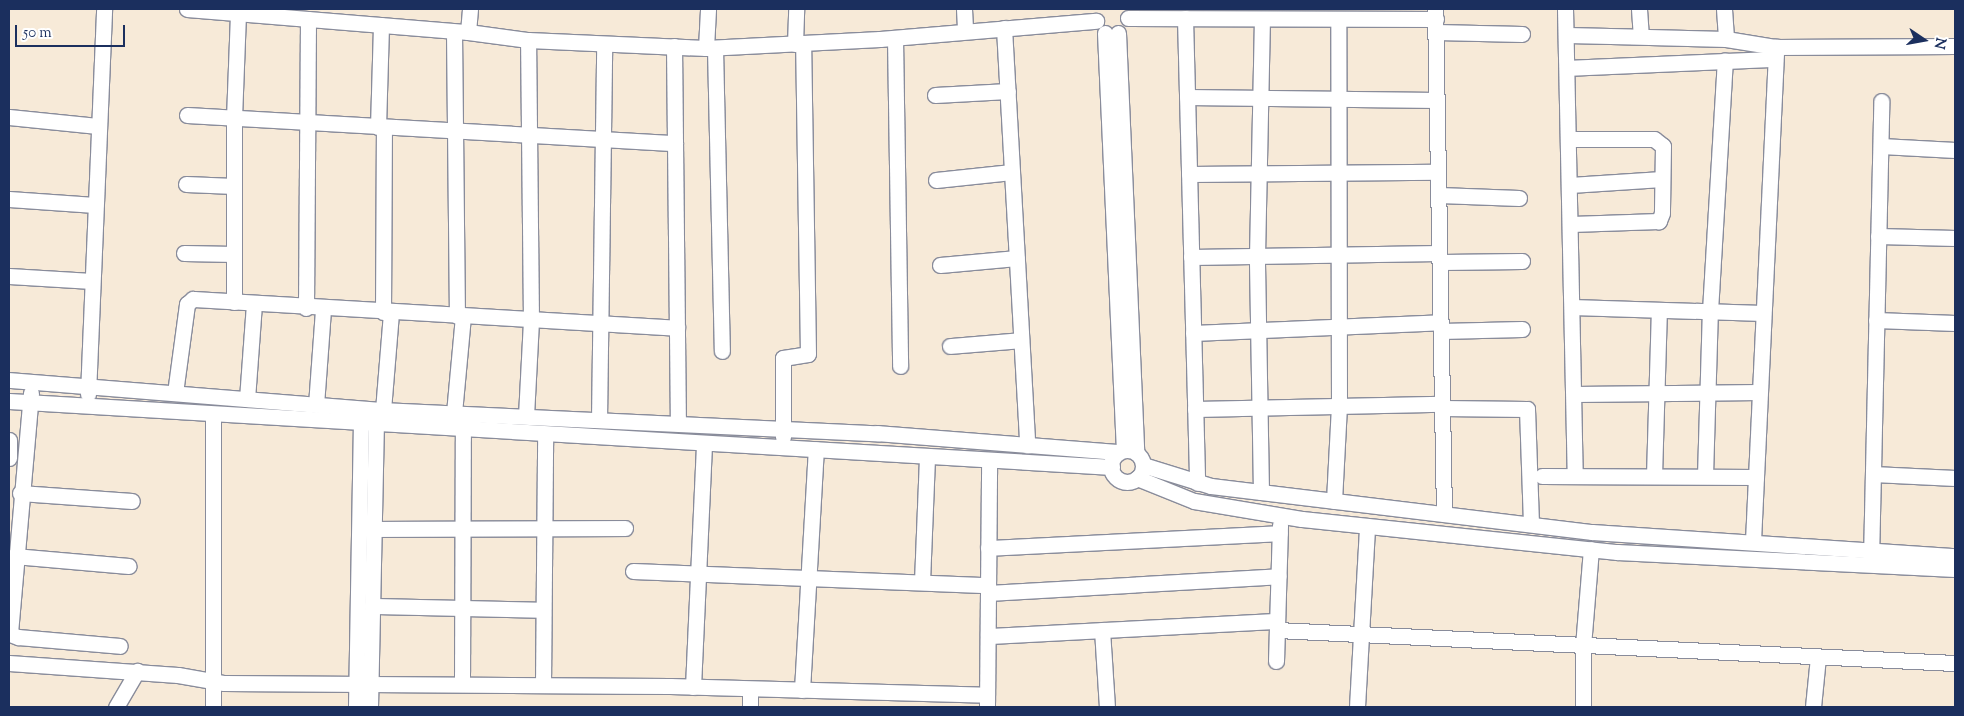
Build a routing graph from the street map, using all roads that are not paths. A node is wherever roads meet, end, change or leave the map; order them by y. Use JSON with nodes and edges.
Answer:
{"nodes":[{"id":1,"x":104,"y":9,"type":"edge"},
{"id":2,"x":187,"y":9,"type":"edge"},
{"id":3,"x":470,"y":9,"type":"edge"},
{"id":4,"x":708,"y":9,"type":"edge"},
{"id":5,"x":796,"y":9,"type":"edge"},
{"id":6,"x":964,"y":9,"type":"edge"},
{"id":7,"x":1565,"y":9,"type":"edge"},
{"id":8,"x":1640,"y":9,"type":"edge"},
{"id":9,"x":1724,"y":9,"type":"edge"},
{"id":10,"x":230,"y":11,"type":"edge"},
{"id":11,"x":1126,"y":14,"type":"edge"},
{"id":12,"x":1237,"y":14,"type":"edge"},
{"id":13,"x":1293,"y":14,"type":"edge"},
{"id":14,"x":1356,"y":14,"type":"edge"},
{"id":15,"x":1097,"y":15,"type":"edge"},
{"id":16,"x":1185,"y":18,"type":"junction"},
{"id":17,"x":308,"y":19,"type":"junction"},
{"id":18,"x":1262,"y":19,"type":"junction"},
{"id":19,"x":1338,"y":19,"type":"junction"},
{"id":20,"x":1436,"y":20,"type":"edge"},
{"id":21,"x":381,"y":25,"type":"junction"},
{"id":22,"x":1004,"y":28,"type":"junction"},
{"id":23,"x":965,"y":31,"type":"junction"},
{"id":24,"x":461,"y":32,"type":"junction"},
{"id":25,"x":1112,"y":33,"type":"junction"},
{"id":26,"x":1522,"y":34,"type":"dead end"},
{"id":27,"x":1567,"y":34,"type":"junction"},
{"id":28,"x":1641,"y":35,"type":"junction"},
{"id":29,"x":895,"y":38,"type":"junction"},
{"id":30,"x":1726,"y":39,"type":"junction"},
{"id":31,"x":528,"y":40,"type":"junction"},
{"id":32,"x":604,"y":44,"type":"junction"},
{"id":33,"x":799,"y":44,"type":"junction"},
{"id":34,"x":674,"y":46,"type":"junction"},
{"id":35,"x":1955,"y":46,"type":"edge"},
{"id":36,"x":710,"y":48,"type":"junction"},
{"id":37,"x":1776,"y":53,"type":"junction"},
{"id":38,"x":1726,"y":60,"type":"junction"},
{"id":39,"x":1568,"y":68,"type":"junction"},
{"id":40,"x":1008,"y":91,"type":"junction"},
{"id":41,"x":936,"y":95,"type":"dead end"},
{"id":42,"x":1187,"y":97,"type":"junction"},
{"id":43,"x":1260,"y":98,"type":"junction"},
{"id":44,"x":1340,"y":99,"type":"junction"},
{"id":45,"x":1437,"y":100,"type":"junction"},
{"id":46,"x":1881,"y":101,"type":"dead end"},
{"id":47,"x":187,"y":115,"type":"dead end"},
{"id":48,"x":9,"y":117,"type":"edge"},
{"id":49,"x":234,"y":118,"type":"junction"},
{"id":50,"x":309,"y":124,"type":"junction"},
{"id":51,"x":98,"y":126,"type":"junction"},
{"id":52,"x":381,"y":127,"type":"junction"},
{"id":53,"x":454,"y":131,"type":"junction"},
{"id":54,"x":527,"y":135,"type":"junction"},
{"id":55,"x":603,"y":139,"type":"junction"},
{"id":56,"x":1569,"y":139,"type":"junction"},
{"id":57,"x":675,"y":142,"type":"junction"},
{"id":58,"x":1881,"y":146,"type":"junction"},
{"id":59,"x":1955,"y":150,"type":"edge"},
{"id":60,"x":1012,"y":172,"type":"junction"},
{"id":61,"x":1438,"y":172,"type":"junction"},
{"id":62,"x":1259,"y":173,"type":"junction"},
{"id":63,"x":1340,"y":173,"type":"junction"},
{"id":64,"x":1189,"y":174,"type":"junction"},
{"id":65,"x":1662,"y":179,"type":"junction"},
{"id":66,"x":936,"y":180,"type":"dead end"},
{"id":67,"x":186,"y":184,"type":"dead end"},
{"id":68,"x":1570,"y":185,"type":"junction"},
{"id":69,"x":234,"y":186,"type":"junction"},
{"id":70,"x":1438,"y":195,"type":"junction"},
{"id":71,"x":1520,"y":198,"type":"dead end"},
{"id":72,"x":9,"y":199,"type":"edge"},
{"id":73,"x":95,"y":205,"type":"junction"},
{"id":74,"x":1571,"y":224,"type":"junction"},
{"id":75,"x":1878,"y":236,"type":"junction"},
{"id":76,"x":1955,"y":238,"type":"edge"},
{"id":77,"x":184,"y":253,"type":"dead end"},
{"id":78,"x":234,"y":254,"type":"junction"},
{"id":79,"x":1337,"y":254,"type":"junction"},
{"id":80,"x":1257,"y":256,"type":"junction"},
{"id":81,"x":1191,"y":257,"type":"junction"},
{"id":82,"x":1017,"y":258,"type":"junction"},
{"id":83,"x":1440,"y":258,"type":"junction"},
{"id":84,"x":1522,"y":261,"type":"dead end"},
{"id":85,"x":940,"y":265,"type":"dead end"},
{"id":86,"x":9,"y":276,"type":"edge"},
{"id":87,"x":92,"y":282,"type":"junction"},
{"id":88,"x":234,"y":302,"type":"junction"},
{"id":89,"x":254,"y":304,"type":"junction"},
{"id":90,"x":1572,"y":307,"type":"junction"},
{"id":91,"x":306,"y":308,"type":"junction"},
{"id":92,"x":324,"y":309,"type":"junction"},
{"id":93,"x":1659,"y":310,"type":"junction"},
{"id":94,"x":1710,"y":311,"type":"junction"},
{"id":95,"x":387,"y":312,"type":"junction"},
{"id":96,"x":1763,"y":313,"type":"junction"},
{"id":97,"x":460,"y":316,"type":"junction"},
{"id":98,"x":531,"y":320,"type":"junction"},
{"id":99,"x":1876,"y":320,"type":"junction"},
{"id":100,"x":1955,"y":323,"type":"edge"},
{"id":101,"x":603,"y":324,"type":"junction"},
{"id":102,"x":1338,"y":327,"type":"junction"},
{"id":103,"x":1441,"y":327,"type":"junction"},
{"id":104,"x":677,"y":328,"type":"junction"},
{"id":105,"x":1522,"y":329,"type":"dead end"},
{"id":106,"x":1258,"y":330,"type":"junction"},
{"id":107,"x":1193,"y":333,"type":"junction"},
{"id":108,"x":1021,"y":340,"type":"junction"},
{"id":109,"x":950,"y":346,"type":"dead end"},
{"id":110,"x":722,"y":350,"type":"dead end"},
{"id":111,"x":900,"y":366,"type":"dead end"},
{"id":112,"x":9,"y":380,"type":"edge"},
{"id":113,"x":32,"y":381,"type":"junction"},
{"id":114,"x":89,"y":386,"type":"junction"},
{"id":115,"x":1706,"y":392,"type":"junction"},
{"id":116,"x":1759,"y":392,"type":"junction"},
{"id":117,"x":174,"y":393,"type":"junction"},
{"id":118,"x":1656,"y":393,"type":"junction"},
{"id":119,"x":1574,"y":394,"type":"junction"},
{"id":120,"x":247,"y":399,"type":"junction"},
{"id":121,"x":9,"y":401,"type":"edge"},
{"id":122,"x":30,"y":403,"type":"junction"},
{"id":123,"x":316,"y":405,"type":"junction"},
{"id":124,"x":1339,"y":406,"type":"junction"},
{"id":125,"x":1442,"y":406,"type":"junction"},
{"id":126,"x":87,"y":407,"type":"junction"},
{"id":127,"x":1259,"y":408,"type":"junction"},
{"id":128,"x":373,"y":409,"type":"junction"},
{"id":129,"x":1196,"y":409,"type":"junction"},
{"id":130,"x":454,"y":413,"type":"junction"},
{"id":131,"x":212,"y":414,"type":"junction"},
{"id":132,"x":526,"y":416,"type":"junction"},
{"id":133,"x":599,"y":420,"type":"junction"},
{"id":134,"x":360,"y":424,"type":"junction"},
{"id":135,"x":377,"y":424,"type":"junction"},
{"id":136,"x":678,"y":424,"type":"junction"},
{"id":137,"x":783,"y":428,"type":"junction"},
{"id":138,"x":463,"y":429,"type":"junction"},
{"id":139,"x":545,"y":434,"type":"junction"},
{"id":140,"x":9,"y":440,"type":"edge"},
{"id":141,"x":704,"y":443,"type":"junction"},
{"id":142,"x":1027,"y":445,"type":"junction"},
{"id":143,"x":784,"y":448,"type":"junction"},
{"id":144,"x":816,"y":449,"type":"junction"},
{"id":145,"x":927,"y":456,"type":"junction"},
{"id":146,"x":9,"y":458,"type":"edge"},
{"id":147,"x":989,"y":460,"type":"junction"},
{"id":148,"x":1132,"y":460,"type":"junction"},
{"id":149,"x":1112,"y":467,"type":"junction"},
{"id":150,"x":1873,"y":474,"type":"junction"},
{"id":151,"x":1575,"y":475,"type":"junction"},
{"id":152,"x":1542,"y":476,"type":"dead end"},
{"id":153,"x":1654,"y":476,"type":"junction"},
{"id":154,"x":1705,"y":476,"type":"junction"},
{"id":155,"x":1756,"y":477,"type":"junction"},
{"id":156,"x":1955,"y":478,"type":"edge"},
{"id":157,"x":1197,"y":483,"type":"junction"},
{"id":158,"x":1261,"y":492,"type":"junction"},
{"id":159,"x":20,"y":493,"type":"junction"},
{"id":160,"x":132,"y":501,"type":"dead end"},
{"id":161,"x":1334,"y":501,"type":"junction"},
{"id":162,"x":1444,"y":514,"type":"junction"},
{"id":163,"x":1280,"y":516,"type":"junction"},
{"id":164,"x":1531,"y":524,"type":"junction"},
{"id":165,"x":1367,"y":526,"type":"junction"},
{"id":166,"x":542,"y":528,"type":"junction"},
{"id":167,"x":625,"y":528,"type":"dead end"},
{"id":168,"x":374,"y":529,"type":"junction"},
{"id":169,"x":462,"y":529,"type":"junction"},
{"id":170,"x":1280,"y":533,"type":"junction"},
{"id":171,"x":1753,"y":541,"type":"junction"},
{"id":172,"x":988,"y":548,"type":"junction"},
{"id":173,"x":1590,"y":549,"type":"junction"},
{"id":174,"x":14,"y":556,"type":"junction"},
{"id":175,"x":1955,"y":556,"type":"edge"},
{"id":176,"x":1871,"y":558,"type":"junction"},
{"id":177,"x":129,"y":566,"type":"dead end"},
{"id":178,"x":1955,"y":569,"type":"edge"},
{"id":179,"x":633,"y":571,"type":"dead end"},
{"id":180,"x":698,"y":573,"type":"junction"},
{"id":181,"x":1279,"y":576,"type":"junction"},
{"id":182,"x":810,"y":578,"type":"junction"},
{"id":183,"x":922,"y":582,"type":"junction"},
{"id":184,"x":988,"y":589,"type":"junction"},
{"id":185,"x":372,"y":606,"type":"junction"},
{"id":186,"x":462,"y":608,"type":"junction"},
{"id":187,"x":543,"y":610,"type":"junction"},
{"id":188,"x":1277,"y":626,"type":"junction"},
{"id":189,"x":1102,"y":630,"type":"junction"},
{"id":190,"x":1359,"y":634,"type":"junction"},
{"id":191,"x":988,"y":636,"type":"junction"},
{"id":192,"x":120,"y":646,"type":"dead end"},
{"id":193,"x":1583,"y":646,"type":"junction"},
{"id":194,"x":1818,"y":657,"type":"junction"},
{"id":195,"x":1276,"y":661,"type":"dead end"},
{"id":196,"x":9,"y":662,"type":"edge"},
{"id":197,"x":1955,"y":663,"type":"edge"},
{"id":198,"x":137,"y":672,"type":"junction"},
{"id":199,"x":212,"y":681,"type":"junction"},
{"id":200,"x":364,"y":684,"type":"junction"},
{"id":201,"x":462,"y":684,"type":"junction"},
{"id":202,"x":543,"y":685,"type":"junction"},
{"id":203,"x":693,"y":687,"type":"junction"},
{"id":204,"x":750,"y":689,"type":"junction"},
{"id":205,"x":802,"y":690,"type":"junction"},
{"id":206,"x":987,"y":701,"type":"edge"},
{"id":207,"x":116,"y":707,"type":"edge"},
{"id":208,"x":214,"y":707,"type":"edge"},
{"id":209,"x":356,"y":707,"type":"edge"},
{"id":210,"x":370,"y":707,"type":"edge"},
{"id":211,"x":750,"y":707,"type":"edge"},
{"id":212,"x":1107,"y":707,"type":"edge"},
{"id":213,"x":1357,"y":707,"type":"edge"},
{"id":214,"x":1583,"y":707,"type":"edge"},
{"id":215,"x":1813,"y":707,"type":"edge"}],
"edges":[{"from":1,"to":51,"type":"street"},
{"from":2,"to":10,"type":"street"},
{"from":3,"to":24,"type":"street"},
{"from":4,"to":36,"type":"street"},
{"from":5,"to":33,"type":"street"},
{"from":6,"to":23,"type":"street"},
{"from":7,"to":27,"type":"street"},
{"from":8,"to":28,"type":"street"},
{"from":9,"to":30,"type":"street"},
{"from":10,"to":17,"type":"street"},
{"from":10,"to":49,"type":"street"},
{"from":11,"to":16,"type":"street"},
{"from":11,"to":25,"type":"street"},
{"from":12,"to":16,"type":"street"},
{"from":12,"to":18,"type":"street"},
{"from":13,"to":18,"type":"street"},
{"from":13,"to":19,"type":"street"},
{"from":14,"to":19,"type":"street"},
{"from":14,"to":20,"type":"street"},
{"from":15,"to":22,"type":"street"},
{"from":15,"to":25,"type":"street"},
{"from":16,"to":42,"type":"street"},
{"from":17,"to":21,"type":"street"},
{"from":17,"to":50,"type":"street"},
{"from":18,"to":43,"type":"street"},
{"from":19,"to":44,"type":"street"},
{"from":20,"to":26,"type":"street"},
{"from":20,"to":45,"type":"street"},
{"from":21,"to":24,"type":"street"},
{"from":21,"to":52,"type":"street"},
{"from":22,"to":23,"type":"street"},
{"from":22,"to":40,"type":"street"},
{"from":23,"to":29,"type":"street"},
{"from":24,"to":31,"type":"street"},
{"from":24,"to":53,"type":"street"},
{"from":25,"to":148,"type":"street"},
{"from":27,"to":28,"type":"street"},
{"from":27,"to":39,"type":"street"},
{"from":28,"to":30,"type":"street"},
{"from":29,"to":33,"type":"street"},
{"from":29,"to":111,"type":"street"},
{"from":30,"to":37,"type":"street"},
{"from":31,"to":32,"type":"street"},
{"from":31,"to":54,"type":"street"},
{"from":32,"to":34,"type":"street"},
{"from":32,"to":55,"type":"street"},
{"from":33,"to":36,"type":"street"},
{"from":33,"to":137,"type":"street"},
{"from":34,"to":36,"type":"street"},
{"from":34,"to":57,"type":"street"},
{"from":35,"to":37,"type":"street"},
{"from":36,"to":110,"type":"street"},
{"from":37,"to":38,"type":"street"},
{"from":37,"to":96,"type":"street"},
{"from":38,"to":39,"type":"street"},
{"from":38,"to":94,"type":"street"},
{"from":39,"to":56,"type":"street"},
{"from":40,"to":41,"type":"street"},
{"from":40,"to":60,"type":"street"},
{"from":42,"to":43,"type":"street"},
{"from":42,"to":64,"type":"street"},
{"from":43,"to":44,"type":"street"},
{"from":43,"to":62,"type":"street"},
{"from":44,"to":45,"type":"street"},
{"from":44,"to":63,"type":"street"},
{"from":45,"to":61,"type":"street"},
{"from":46,"to":58,"type":"street"},
{"from":47,"to":49,"type":"street"},
{"from":48,"to":51,"type":"street"},
{"from":49,"to":50,"type":"street"},
{"from":49,"to":69,"type":"street"},
{"from":50,"to":52,"type":"street"},
{"from":50,"to":91,"type":"street"},
{"from":51,"to":73,"type":"street"},
{"from":52,"to":53,"type":"street"},
{"from":52,"to":95,"type":"street"},
{"from":53,"to":54,"type":"street"},
{"from":53,"to":97,"type":"street"},
{"from":54,"to":55,"type":"street"},
{"from":54,"to":98,"type":"street"},
{"from":55,"to":57,"type":"street"},
{"from":55,"to":101,"type":"street"},
{"from":56,"to":65,"type":"street"},
{"from":56,"to":68,"type":"street"},
{"from":57,"to":104,"type":"street"},
{"from":58,"to":59,"type":"street"},
{"from":58,"to":75,"type":"street"},
{"from":60,"to":66,"type":"street"},
{"from":60,"to":82,"type":"street"},
{"from":61,"to":63,"type":"street"},
{"from":61,"to":70,"type":"street"},
{"from":62,"to":63,"type":"street"},
{"from":62,"to":64,"type":"street"},
{"from":62,"to":80,"type":"street"},
{"from":63,"to":79,"type":"street"},
{"from":64,"to":81,"type":"street"},
{"from":65,"to":68,"type":"street"},
{"from":65,"to":74,"type":"street"},
{"from":67,"to":69,"type":"street"},
{"from":68,"to":74,"type":"street"},
{"from":69,"to":78,"type":"street"},
{"from":70,"to":71,"type":"street"},
{"from":70,"to":83,"type":"street"},
{"from":72,"to":73,"type":"street"},
{"from":73,"to":87,"type":"street"},
{"from":74,"to":90,"type":"street"},
{"from":75,"to":76,"type":"street"},
{"from":75,"to":99,"type":"street"},
{"from":77,"to":78,"type":"street"},
{"from":78,"to":88,"type":"street"},
{"from":79,"to":80,"type":"street"},
{"from":79,"to":83,"type":"street"},
{"from":79,"to":102,"type":"street"},
{"from":80,"to":81,"type":"street"},
{"from":80,"to":106,"type":"street"},
{"from":81,"to":107,"type":"street"},
{"from":82,"to":85,"type":"street"},
{"from":82,"to":108,"type":"street"},
{"from":83,"to":84,"type":"street"},
{"from":83,"to":103,"type":"street"},
{"from":86,"to":87,"type":"street"},
{"from":87,"to":114,"type":"street"},
{"from":88,"to":89,"type":"street"},
{"from":88,"to":117,"type":"street"},
{"from":89,"to":91,"type":"street"},
{"from":89,"to":120,"type":"street"},
{"from":90,"to":93,"type":"street"},
{"from":90,"to":119,"type":"street"},
{"from":91,"to":92,"type":"street"},
{"from":92,"to":95,"type":"street"},
{"from":92,"to":123,"type":"street"},
{"from":93,"to":94,"type":"street"},
{"from":93,"to":118,"type":"street"},
{"from":94,"to":96,"type":"street"},
{"from":94,"to":115,"type":"street"},
{"from":95,"to":97,"type":"street"},
{"from":95,"to":128,"type":"street"},
{"from":96,"to":116,"type":"street"},
{"from":97,"to":98,"type":"street"},
{"from":97,"to":130,"type":"street"},
{"from":98,"to":101,"type":"street"},
{"from":98,"to":132,"type":"street"},
{"from":99,"to":100,"type":"street"},
{"from":99,"to":150,"type":"street"},
{"from":101,"to":104,"type":"street"},
{"from":101,"to":133,"type":"street"},
{"from":102,"to":103,"type":"street"},
{"from":102,"to":106,"type":"street"},
{"from":102,"to":124,"type":"street"},
{"from":103,"to":105,"type":"street"},
{"from":103,"to":125,"type":"street"},
{"from":104,"to":136,"type":"street"},
{"from":106,"to":107,"type":"street"},
{"from":106,"to":127,"type":"street"},
{"from":107,"to":129,"type":"street"},
{"from":108,"to":109,"type":"street"},
{"from":108,"to":142,"type":"street"},
{"from":112,"to":113,"type":"street"},
{"from":113,"to":114,"type":"street"},
{"from":113,"to":122,"type":"street"},
{"from":114,"to":117,"type":"street"},
{"from":114,"to":126,"type":"street"},
{"from":115,"to":116,"type":"street"},
{"from":115,"to":118,"type":"street"},
{"from":115,"to":154,"type":"street"},
{"from":116,"to":155,"type":"street"},
{"from":117,"to":120,"type":"street"},
{"from":118,"to":119,"type":"street"},
{"from":118,"to":153,"type":"street"},
{"from":119,"to":151,"type":"street"},
{"from":120,"to":123,"type":"street"},
{"from":121,"to":122,"type":"street"},
{"from":122,"to":126,"type":"street"},
{"from":122,"to":159,"type":"street"},
{"from":123,"to":128,"type":"street"},
{"from":124,"to":125,"type":"street"},
{"from":124,"to":127,"type":"street"},
{"from":124,"to":161,"type":"street"},
{"from":125,"to":162,"type":"street"},
{"from":125,"to":164,"type":"street"},
{"from":126,"to":131,"type":"street"},
{"from":127,"to":129,"type":"street"},
{"from":127,"to":158,"type":"street"},
{"from":128,"to":130,"type":"street"},
{"from":128,"to":134,"type":"street"},
{"from":128,"to":135,"type":"street"},
{"from":129,"to":157,"type":"street"},
{"from":130,"to":132,"type":"street"},
{"from":131,"to":134,"type":"street"},
{"from":131,"to":199,"type":"street"},
{"from":132,"to":133,"type":"street"},
{"from":133,"to":136,"type":"street"},
{"from":134,"to":135,"type":"street"},
{"from":134,"to":200,"type":"street"},
{"from":135,"to":138,"type":"street"},
{"from":135,"to":168,"type":"street"},
{"from":136,"to":137,"type":"street"},
{"from":137,"to":142,"type":"street"},
{"from":137,"to":143,"type":"street"},
{"from":138,"to":139,"type":"street"},
{"from":138,"to":169,"type":"street"},
{"from":139,"to":141,"type":"street"},
{"from":139,"to":166,"type":"street"},
{"from":140,"to":146,"type":"street"},
{"from":141,"to":143,"type":"street"},
{"from":141,"to":180,"type":"street"},
{"from":142,"to":148,"type":"street"},
{"from":143,"to":144,"type":"street"},
{"from":144,"to":145,"type":"street"},
{"from":144,"to":182,"type":"street"},
{"from":145,"to":147,"type":"street"},
{"from":145,"to":183,"type":"street"},
{"from":147,"to":149,"type":"street"},
{"from":147,"to":172,"type":"street"},
{"from":148,"to":149,"type":"street"},
{"from":148,"to":149,"type":"street"},
{"from":148,"to":157,"type":"street"},
{"from":148,"to":163,"type":"street"},
{"from":150,"to":156,"type":"street"},
{"from":150,"to":176,"type":"street"},
{"from":151,"to":152,"type":"street"},
{"from":151,"to":153,"type":"street"},
{"from":153,"to":154,"type":"street"},
{"from":154,"to":155,"type":"street"},
{"from":155,"to":171,"type":"street"},
{"from":157,"to":158,"type":"street"},
{"from":158,"to":161,"type":"street"},
{"from":159,"to":160,"type":"street"},
{"from":159,"to":174,"type":"street"},
{"from":161,"to":162,"type":"street"},
{"from":162,"to":164,"type":"street"},
{"from":163,"to":165,"type":"street"},
{"from":163,"to":170,"type":"street"},
{"from":164,"to":171,"type":"street"},
{"from":165,"to":173,"type":"street"},
{"from":165,"to":190,"type":"street"},
{"from":166,"to":167,"type":"street"},
{"from":166,"to":169,"type":"street"},
{"from":166,"to":187,"type":"street"},
{"from":168,"to":169,"type":"street"},
{"from":168,"to":185,"type":"street"},
{"from":169,"to":186,"type":"street"},
{"from":170,"to":172,"type":"street"},
{"from":170,"to":181,"type":"street"},
{"from":171,"to":176,"type":"street"},
{"from":172,"to":184,"type":"street"},
{"from":173,"to":176,"type":"street"},
{"from":173,"to":193,"type":"street"},
{"from":174,"to":177,"type":"street"},
{"from":174,"to":192,"type":"street"},
{"from":175,"to":176,"type":"street"},
{"from":176,"to":178,"type":"street"},
{"from":179,"to":180,"type":"street"},
{"from":180,"to":182,"type":"street"},
{"from":180,"to":203,"type":"street"},
{"from":181,"to":184,"type":"street"},
{"from":181,"to":188,"type":"street"},
{"from":182,"to":183,"type":"street"},
{"from":182,"to":205,"type":"street"},
{"from":183,"to":184,"type":"street"},
{"from":184,"to":191,"type":"street"},
{"from":185,"to":186,"type":"street"},
{"from":185,"to":200,"type":"street"},
{"from":186,"to":187,"type":"street"},
{"from":186,"to":201,"type":"street"},
{"from":187,"to":202,"type":"street"},
{"from":188,"to":189,"type":"street"},
{"from":188,"to":190,"type":"street"},
{"from":188,"to":195,"type":"street"},
{"from":189,"to":191,"type":"street"},
{"from":189,"to":212,"type":"street"},
{"from":190,"to":193,"type":"street"},
{"from":190,"to":213,"type":"street"},
{"from":191,"to":206,"type":"street"},
{"from":193,"to":194,"type":"street"},
{"from":193,"to":214,"type":"street"},
{"from":194,"to":197,"type":"street"},
{"from":194,"to":215,"type":"street"},
{"from":196,"to":198,"type":"street"},
{"from":198,"to":199,"type":"street"},
{"from":198,"to":207,"type":"street"},
{"from":199,"to":200,"type":"street"},
{"from":199,"to":208,"type":"street"},
{"from":200,"to":201,"type":"street"},
{"from":200,"to":209,"type":"street"},
{"from":200,"to":210,"type":"street"},
{"from":201,"to":202,"type":"street"},
{"from":202,"to":203,"type":"street"},
{"from":203,"to":204,"type":"street"},
{"from":204,"to":205,"type":"street"},
{"from":204,"to":211,"type":"street"},
{"from":205,"to":206,"type":"street"}]}
